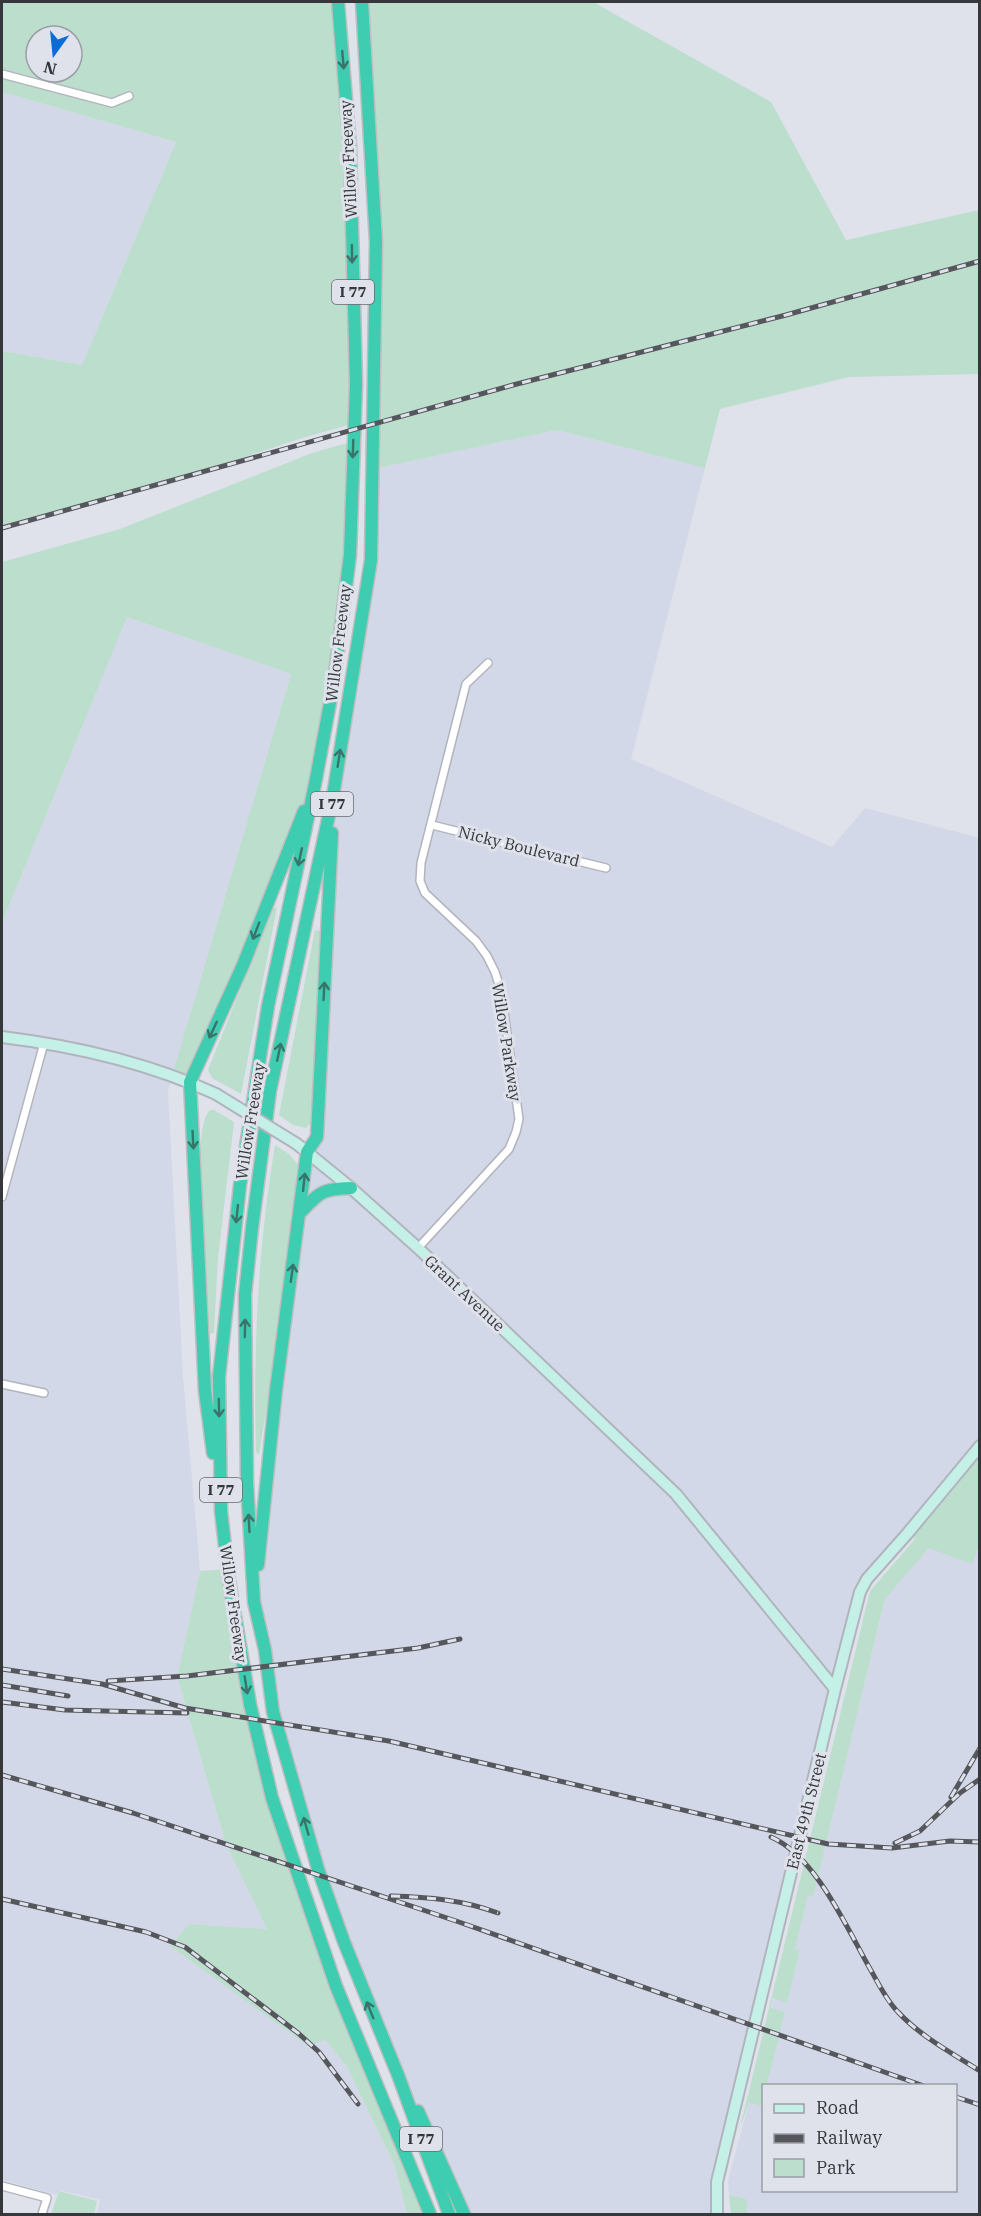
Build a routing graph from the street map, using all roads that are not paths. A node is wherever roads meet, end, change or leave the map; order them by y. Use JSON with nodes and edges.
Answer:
{"nodes":[{"id":1,"x":338,"y":2,"type":"edge"},
{"id":2,"x":362,"y":2,"type":"edge"},
{"id":3,"x":2,"y":74,"type":"edge"},
{"id":4,"x":129,"y":96,"type":"dead end"},
{"id":5,"x":488,"y":663,"type":"dead end"},
{"id":6,"x":316,"y":779,"type":"junction"},
{"id":7,"x":333,"y":796,"type":"junction"},
{"id":8,"x":432,"y":825,"type":"junction"},
{"id":9,"x":606,"y":868,"type":"dead end"},
{"id":10,"x":2,"y":1037,"type":"edge"},
{"id":11,"x":44,"y":1043,"type":"junction"},
{"id":12,"x":190,"y":1082,"type":"junction"},
{"id":13,"x":302,"y":1148,"type":"junction"},
{"id":14,"x":351,"y":1188,"type":"junction"},
{"id":15,"x":2,"y":1197,"type":"edge"},
{"id":16,"x":300,"y":1213,"type":"junction"},
{"id":17,"x":418,"y":1248,"type":"junction"},
{"id":18,"x":2,"y":1384,"type":"edge"},
{"id":19,"x":44,"y":1393,"type":"dead end"},
{"id":20,"x":980,"y":1446,"type":"edge"},
{"id":21,"x":221,"y":1511,"type":"junction"},
{"id":22,"x":254,"y":1602,"type":"junction"},
{"id":23,"x":835,"y":1689,"type":"junction"},
{"id":24,"x":398,"y":2075,"type":"junction"},
{"id":25,"x":2,"y":2186,"type":"edge"},
{"id":26,"x":42,"y":2214,"type":"edge"},
{"id":27,"x":430,"y":2214,"type":"edge"},
{"id":28,"x":449,"y":2214,"type":"edge"},
{"id":29,"x":464,"y":2214,"type":"edge"},
{"id":30,"x":717,"y":2214,"type":"edge"}],
"edges":[{"from":1,"to":6,"type":"highway","name":"Willow Freeway","number":"I 77","one_way":true},
{"from":7,"to":2,"type":"highway","name":"Willow Freeway","number":"I 77","one_way":true},
{"from":3,"to":4,"type":"street"},
{"from":5,"to":8,"type":"street","name":"Willow Parkway"},
{"from":6,"to":12,"type":"highway","one_way":true},
{"from":6,"to":21,"type":"highway","name":"Willow Freeway","number":"I 77","one_way":true},
{"from":13,"to":7,"type":"highway","one_way":true},
{"from":22,"to":7,"type":"highway","name":"Willow Freeway","number":"I 77","one_way":true},
{"from":8,"to":9,"type":"street","name":"Nicky Boulevard"},
{"from":8,"to":17,"type":"street","name":"Willow Parkway"},
{"from":10,"to":11,"type":"street","name":"Grant Avenue"},
{"from":11,"to":12,"type":"street","name":"Grant Avenue"},
{"from":11,"to":15,"type":"street"},
{"from":12,"to":13,"type":"street","name":"Grant Avenue","bridge":true},
{"from":12,"to":21,"type":"highway","one_way":true},
{"from":13,"to":14,"type":"street","name":"Grant Avenue"},
{"from":16,"to":13,"type":"highway","one_way":true},
{"from":14,"to":16,"type":"highway"},
{"from":14,"to":17,"type":"street","name":"Grant Avenue"},
{"from":22,"to":16,"type":"highway","one_way":true},
{"from":17,"to":23,"type":"street","name":"Grant Avenue"},
{"from":18,"to":19,"type":"street"},
{"from":20,"to":23,"type":"street","name":"East 49th Street"},
{"from":21,"to":27,"type":"highway","name":"Willow Freeway","number":"I 77","one_way":true},
{"from":24,"to":22,"type":"highway","name":"Willow Freeway","number":"I 77","one_way":true},
{"from":23,"to":30,"type":"street","name":"East 49th Street"},
{"from":24,"to":28,"type":"highway","name":"Willow Freeway","number":"I 77"},
{"from":24,"to":29,"type":"highway"},
{"from":25,"to":26,"type":"street"}]}
